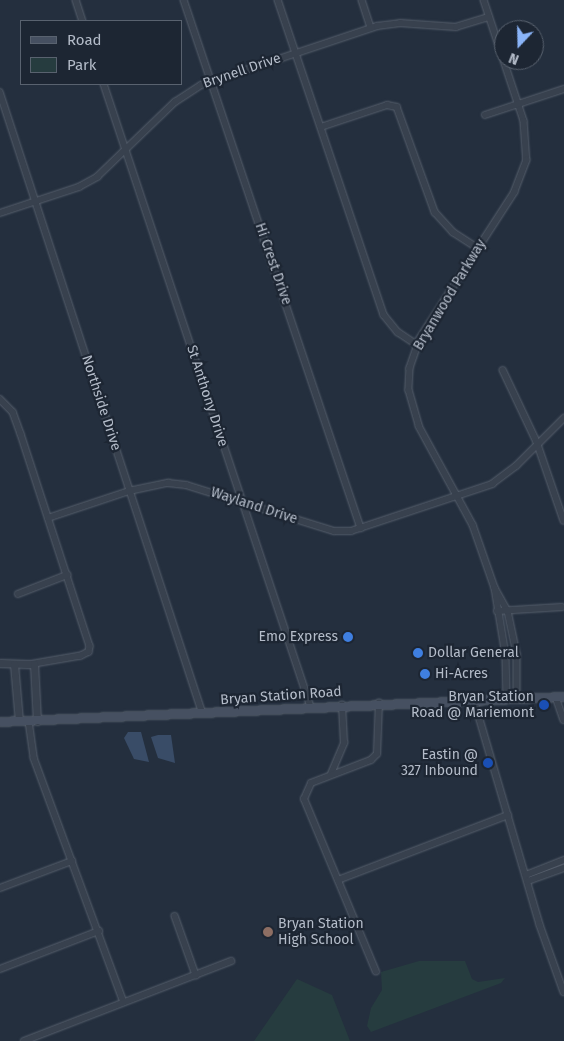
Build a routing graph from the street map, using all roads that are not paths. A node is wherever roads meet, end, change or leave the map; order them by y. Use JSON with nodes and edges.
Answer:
{"nodes":[{"id":1,"x":76,"y":0,"type":"edge"},
{"id":2,"x":184,"y":0,"type":"edge"},
{"id":3,"x":278,"y":0,"type":"edge"},
{"id":4,"x":362,"y":0,"type":"edge"},
{"id":5,"x":484,"y":0,"type":"edge"},
{"id":6,"x":489,"y":17,"type":"junction"},
{"id":7,"x":83,"y":20,"type":"edge"},
{"id":8,"x":371,"y":28,"type":"junction"},
{"id":9,"x":296,"y":53,"type":"junction"},
{"id":10,"x":211,"y":81,"type":"junction"},
{"id":11,"x":104,"y":85,"type":"edge"},
{"id":12,"x":564,"y":89,"type":"edge"},
{"id":13,"x":0,"y":92,"type":"edge"},
{"id":14,"x":519,"y":104,"type":"junction"},
{"id":15,"x":484,"y":115,"type":"dead end"},
{"id":16,"x":321,"y":128,"type":"junction"},
{"id":17,"x":126,"y":150,"type":"junction"},
{"id":18,"x":36,"y":201,"type":"junction"},
{"id":19,"x":0,"y":213,"type":"edge"},
{"id":20,"x":478,"y":248,"type":"junction"},
{"id":21,"x":418,"y":345,"type":"junction"},
{"id":22,"x":503,"y":370,"type":"dead end"},
{"id":23,"x":0,"y":399,"type":"edge"},
{"id":24,"x":564,"y":418,"type":"edge"},
{"id":25,"x":537,"y":442,"type":"junction"},
{"id":26,"x":129,"y":491,"type":"junction"},
{"id":27,"x":458,"y":497,"type":"junction"},
{"id":28,"x":242,"y":502,"type":"junction"},
{"id":29,"x":48,"y":518,"type":"junction"},
{"id":30,"x":564,"y":521,"type":"edge"},
{"id":31,"x":361,"y":528,"type":"junction"},
{"id":32,"x":67,"y":576,"type":"junction"},
{"id":33,"x":495,"y":588,"type":"junction"},
{"id":34,"x":18,"y":594,"type":"dead end"},
{"id":35,"x":562,"y":608,"type":"dead end"},
{"id":36,"x":508,"y":611,"type":"junction"},
{"id":37,"x":497,"y":612,"type":"junction"},
{"id":38,"x":0,"y":663,"type":"edge"},
{"id":39,"x":14,"y":664,"type":"junction"},
{"id":40,"x":34,"y":664,"type":"junction"},
{"id":41,"x":561,"y":697,"type":"edge"},
{"id":42,"x":507,"y":698,"type":"junction"},
{"id":43,"x":517,"y":698,"type":"junction"},
{"id":44,"x":474,"y":699,"type":"junction"},
{"id":45,"x":379,"y":703,"type":"junction"},
{"id":46,"x":342,"y":705,"type":"junction"},
{"id":47,"x":311,"y":707,"type":"junction"},
{"id":48,"x":203,"y":714,"type":"junction"},
{"id":49,"x":564,"y":720,"type":"edge"},
{"id":50,"x":33,"y":721,"type":"junction"},
{"id":51,"x":0,"y":722,"type":"edge"},
{"id":52,"x":19,"y":722,"type":"junction"},
{"id":53,"x":331,"y":774,"type":"junction"},
{"id":54,"x":508,"y":815,"type":"junction"},
{"id":55,"x":564,"y":860,"type":"edge"},
{"id":56,"x":72,"y":861,"type":"junction"},
{"id":57,"x":564,"y":868,"type":"edge"},
{"id":58,"x":526,"y":874,"type":"junction"},
{"id":59,"x":338,"y":880,"type":"junction"},
{"id":60,"x":528,"y":881,"type":"junction"},
{"id":61,"x":1,"y":886,"type":"edge"},
{"id":62,"x":175,"y":916,"type":"dead end"},
{"id":63,"x":98,"y":931,"type":"junction"},
{"id":64,"x":231,"y":961,"type":"dead end"},
{"id":65,"x":0,"y":969,"type":"edge"},
{"id":66,"x":376,"y":972,"type":"dead end"},
{"id":67,"x":196,"y":975,"type":"junction"},
{"id":68,"x":564,"y":992,"type":"edge"},
{"id":69,"x":124,"y":1002,"type":"junction"},
{"id":70,"x":24,"y":1041,"type":"edge"}],
"edges":[{"from":1,"to":7,"type":"street"},
{"from":2,"to":10,"type":"street","name":"Hi Crest Drive"},
{"from":3,"to":9,"type":"street"},
{"from":4,"to":8,"type":"street"},
{"from":5,"to":6,"type":"street","name":"Bryanwood Parkway"},
{"from":6,"to":8,"type":"street","name":"Brynell Drive"},
{"from":6,"to":14,"type":"street","name":"Bryanwood Parkway"},
{"from":8,"to":9,"type":"street","name":"Brynell Drive"},
{"from":9,"to":10,"type":"street","name":"Brynell Drive"},
{"from":9,"to":16,"type":"street"},
{"from":10,"to":17,"type":"street","name":"Brynell Drive"},
{"from":10,"to":31,"type":"street","name":"Hi Crest Drive"},
{"from":11,"to":17,"type":"street","name":"St Anthony Drive"},
{"from":12,"to":14,"type":"street"},
{"from":13,"to":18,"type":"street","name":"Northside Drive"},
{"from":14,"to":15,"type":"street"},
{"from":14,"to":20,"type":"street","name":"Bryanwood Parkway"},
{"from":16,"to":20,"type":"street"},
{"from":16,"to":21,"type":"street"},
{"from":17,"to":18,"type":"street","name":"Brynell Drive"},
{"from":17,"to":28,"type":"street","name":"St Anthony Drive"},
{"from":18,"to":19,"type":"street","name":"Brynell Drive"},
{"from":18,"to":26,"type":"street","name":"Northside Drive"},
{"from":20,"to":21,"type":"street","name":"Bryanwood Parkway"},
{"from":21,"to":27,"type":"street","name":"Bryanwood Parkway"},
{"from":22,"to":25,"type":"street"},
{"from":23,"to":29,"type":"street"},
{"from":24,"to":25,"type":"street","name":"Wayland Drive"},
{"from":25,"to":27,"type":"street","name":"Wayland Drive"},
{"from":25,"to":30,"type":"street"},
{"from":26,"to":28,"type":"street","name":"Wayland Drive"},
{"from":26,"to":29,"type":"street","name":"Wayland Drive"},
{"from":26,"to":48,"type":"street","name":"Northside Drive"},
{"from":27,"to":31,"type":"street","name":"Wayland Drive"},
{"from":27,"to":33,"type":"street","name":"Bryanwood Parkway"},
{"from":28,"to":31,"type":"street","name":"Wayland Drive"},
{"from":28,"to":47,"type":"street","name":"St Anthony Drive"},
{"from":29,"to":32,"type":"street"},
{"from":32,"to":34,"type":"street"},
{"from":32,"to":40,"type":"street"},
{"from":33,"to":36,"type":"street","name":"Bryanwood Parkway"},
{"from":33,"to":37,"type":"street","name":"Bryanwood Parkway"},
{"from":35,"to":36,"type":"street"},
{"from":36,"to":37,"type":"street"},
{"from":36,"to":43,"type":"street","name":"Bryanwood Parkway"},
{"from":37,"to":42,"type":"street","name":"Bryanwood Parkway"},
{"from":38,"to":39,"type":"street"},
{"from":39,"to":40,"type":"street"},
{"from":39,"to":52,"type":"street"},
{"from":40,"to":50,"type":"street"},
{"from":41,"to":43,"type":"main road","name":"Bryan Station Road"},
{"from":41,"to":49,"type":"street"},
{"from":42,"to":43,"type":"main road","name":"Bryan Station Road"},
{"from":42,"to":44,"type":"main road","name":"Bryan Station Road"},
{"from":44,"to":45,"type":"main road","name":"Bryan Station Road"},
{"from":44,"to":54,"type":"street"},
{"from":45,"to":46,"type":"main road","name":"Bryan Station Road"},
{"from":45,"to":53,"type":"street"},
{"from":46,"to":47,"type":"main road","name":"Bryan Station Road"},
{"from":46,"to":53,"type":"street"},
{"from":47,"to":48,"type":"main road","name":"Bryan Station Road"},
{"from":48,"to":50,"type":"main road","name":"Bryan Station Road"},
{"from":50,"to":52,"type":"main road","name":"Bryan Station Road"},
{"from":50,"to":56,"type":"street"},
{"from":51,"to":52,"type":"main road","name":"Bryan Station Road"},
{"from":53,"to":59,"type":"street"},
{"from":54,"to":58,"type":"street"},
{"from":54,"to":59,"type":"street"},
{"from":55,"to":58,"type":"street"},
{"from":56,"to":61,"type":"street"},
{"from":56,"to":63,"type":"street"},
{"from":57,"to":60,"type":"street"},
{"from":58,"to":60,"type":"street"},
{"from":59,"to":66,"type":"street"},
{"from":60,"to":68,"type":"street"},
{"from":62,"to":67,"type":"street"},
{"from":63,"to":65,"type":"street"},
{"from":63,"to":69,"type":"street"},
{"from":64,"to":67,"type":"street"},
{"from":67,"to":69,"type":"street"},
{"from":69,"to":70,"type":"street"}]}
